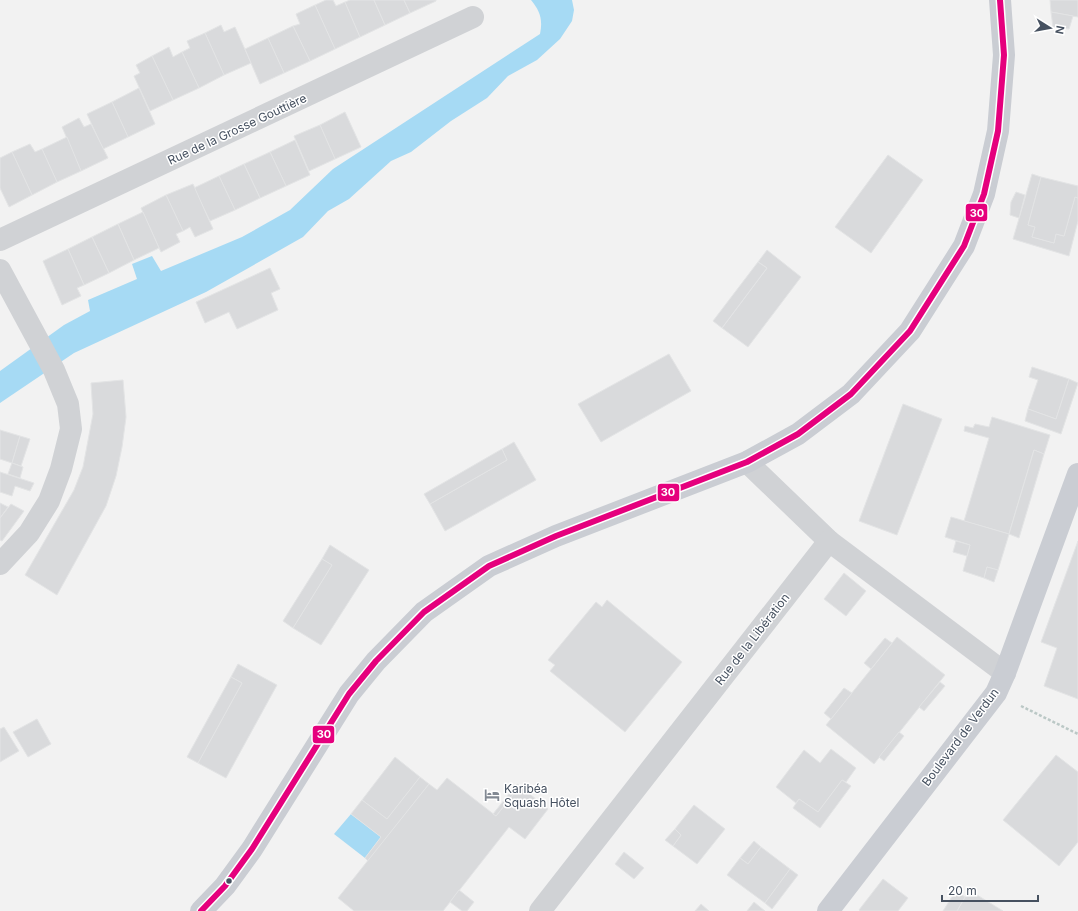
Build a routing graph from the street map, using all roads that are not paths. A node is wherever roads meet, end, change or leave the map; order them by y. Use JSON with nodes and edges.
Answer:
{"nodes":[{"id":1,"x":1000,"y":0,"type":"edge"},
{"id":2,"x":473,"y":17,"type":"dead end"},
{"id":3,"x":0,"y":240,"type":"edge"},
{"id":4,"x":0,"y":270,"type":"edge"},
{"id":5,"x":747,"y":462,"type":"junction"},
{"id":6,"x":1078,"y":474,"type":"edge"},
{"id":7,"x":829,"y":541,"type":"junction"},
{"id":8,"x":0,"y":564,"type":"edge"},
{"id":9,"x":1005,"y":673,"type":"junction"},
{"id":10,"x":201,"y":911,"type":"edge"},
{"id":11,"x":540,"y":911,"type":"edge"},
{"id":12,"x":828,"y":911,"type":"edge"}],
"edges":[{"from":1,"to":5,"type":"main road"},
{"from":2,"to":3,"type":"street","name":"Rue de la Grosse Gouttière"},
{"from":4,"to":8,"type":"street"},
{"from":5,"to":7,"type":"street"},
{"from":5,"to":10,"type":"main road"},
{"from":6,"to":9,"type":"main road","name":"Boulevard de Verdun"},
{"from":7,"to":9,"type":"street"},
{"from":7,"to":11,"type":"street","name":"Rue de la Libération"},
{"from":9,"to":12,"type":"main road","name":"Boulevard de Verdun"}]}
